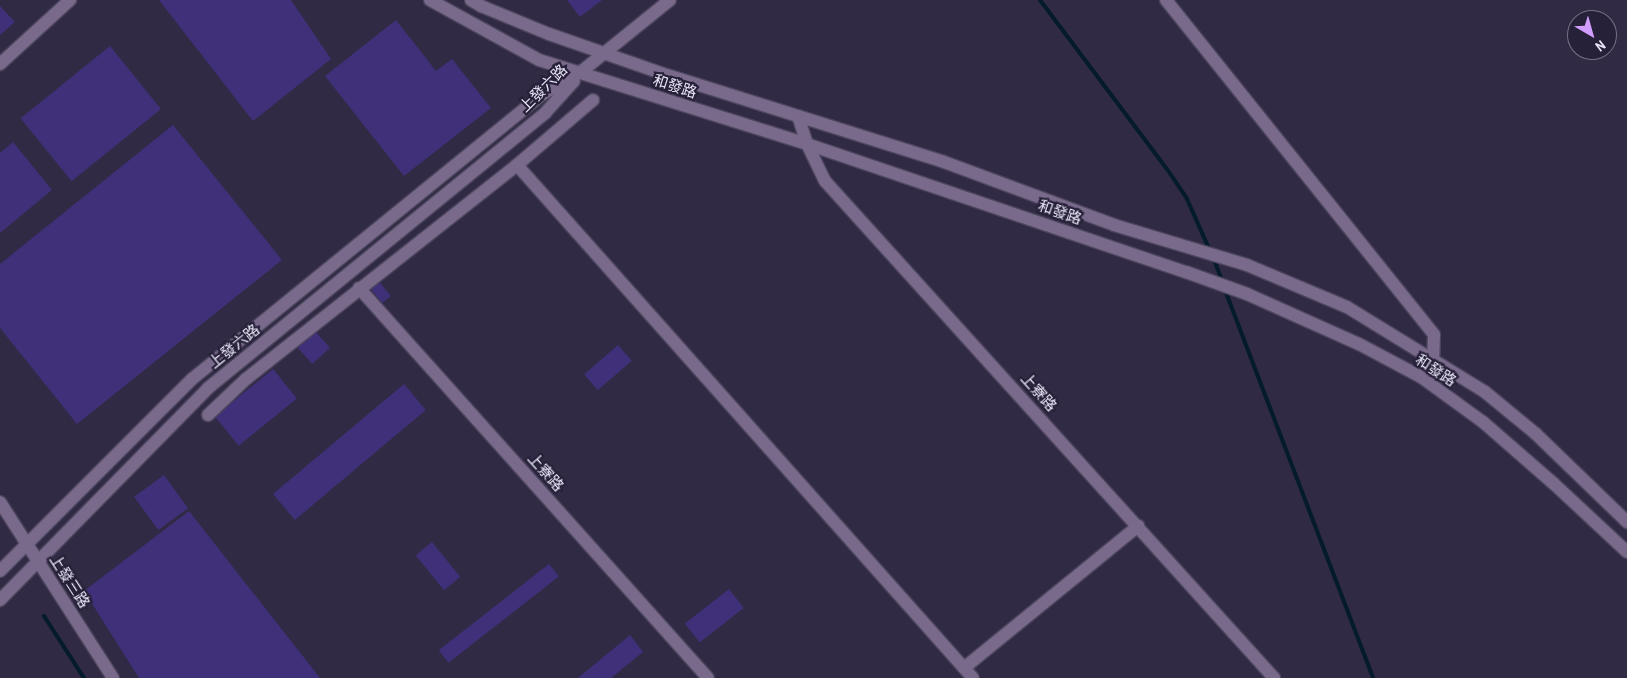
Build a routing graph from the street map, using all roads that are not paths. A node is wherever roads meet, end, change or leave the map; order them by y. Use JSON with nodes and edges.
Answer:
{"nodes":[{"id":1,"x":70,"y":0,"type":"edge"},
{"id":2,"x":430,"y":0,"type":"edge"},
{"id":3,"x":471,"y":0,"type":"edge"},
{"id":4,"x":670,"y":0,"type":"edge"},
{"id":5,"x":1166,"y":0,"type":"edge"},
{"id":6,"x":605,"y":53,"type":"junction"},
{"id":7,"x":0,"y":64,"type":"edge"},
{"id":8,"x":582,"y":71,"type":"junction"},
{"id":9,"x":593,"y":100,"type":"dead end"},
{"id":10,"x":798,"y":116,"type":"junction"},
{"id":11,"x":807,"y":144,"type":"junction"},
{"id":12,"x":517,"y":165,"type":"junction"},
{"id":13,"x":359,"y":288,"type":"junction"},
{"id":14,"x":1433,"y":358,"type":"junction"},
{"id":15,"x":1421,"y":377,"type":"junction"},
{"id":16,"x":208,"y":415,"type":"dead end"},
{"id":17,"x":0,"y":502,"type":"edge"},
{"id":18,"x":1627,"y":522,"type":"edge"},
{"id":19,"x":1138,"y":526,"type":"junction"},
{"id":20,"x":27,"y":544,"type":"junction"},
{"id":21,"x":1627,"y":552,"type":"edge"},
{"id":22,"x":38,"y":562,"type":"junction"},
{"id":23,"x":0,"y":571,"type":"edge"},
{"id":24,"x":0,"y":600,"type":"edge"},
{"id":25,"x":964,"y":668,"type":"junction"},
{"id":26,"x":113,"y":678,"type":"edge"},
{"id":27,"x":708,"y":678,"type":"edge"},
{"id":28,"x":973,"y":678,"type":"edge"},
{"id":29,"x":1274,"y":678,"type":"edge"}],
"edges":[{"from":1,"to":7,"type":"street"},
{"from":2,"to":8,"type":"street","name":"和發路"},
{"from":3,"to":6,"type":"street","name":"和發路"},
{"from":4,"to":6,"type":"street"},
{"from":5,"to":14,"type":"street"},
{"from":6,"to":8,"type":"street"},
{"from":6,"to":10,"type":"street","name":"和發路"},
{"from":8,"to":11,"type":"street","name":"和發路"},
{"from":8,"to":20,"type":"street","name":"上發六路"},
{"from":8,"to":22,"type":"street","name":"上發六路"},
{"from":9,"to":12,"type":"street"},
{"from":10,"to":11,"type":"street","name":"上寮路"},
{"from":10,"to":14,"type":"street","name":"和發路"},
{"from":11,"to":15,"type":"street","name":"和發路"},
{"from":11,"to":19,"type":"street","name":"上寮路"},
{"from":12,"to":13,"type":"street"},
{"from":12,"to":25,"type":"street"},
{"from":13,"to":16,"type":"street"},
{"from":13,"to":27,"type":"street","name":"上寮路"},
{"from":14,"to":15,"type":"street"},
{"from":14,"to":18,"type":"street","name":"和發路"},
{"from":15,"to":21,"type":"street","name":"和發路"},
{"from":17,"to":20,"type":"street","name":"上發三路"},
{"from":19,"to":25,"type":"street"},
{"from":19,"to":29,"type":"street","name":"上寮路"},
{"from":20,"to":22,"type":"street","name":"上發三路"},
{"from":20,"to":23,"type":"street","name":"上發六路"},
{"from":22,"to":24,"type":"street","name":"上發六路"},
{"from":22,"to":26,"type":"street","name":"上發三路"},
{"from":25,"to":28,"type":"street"}]}
